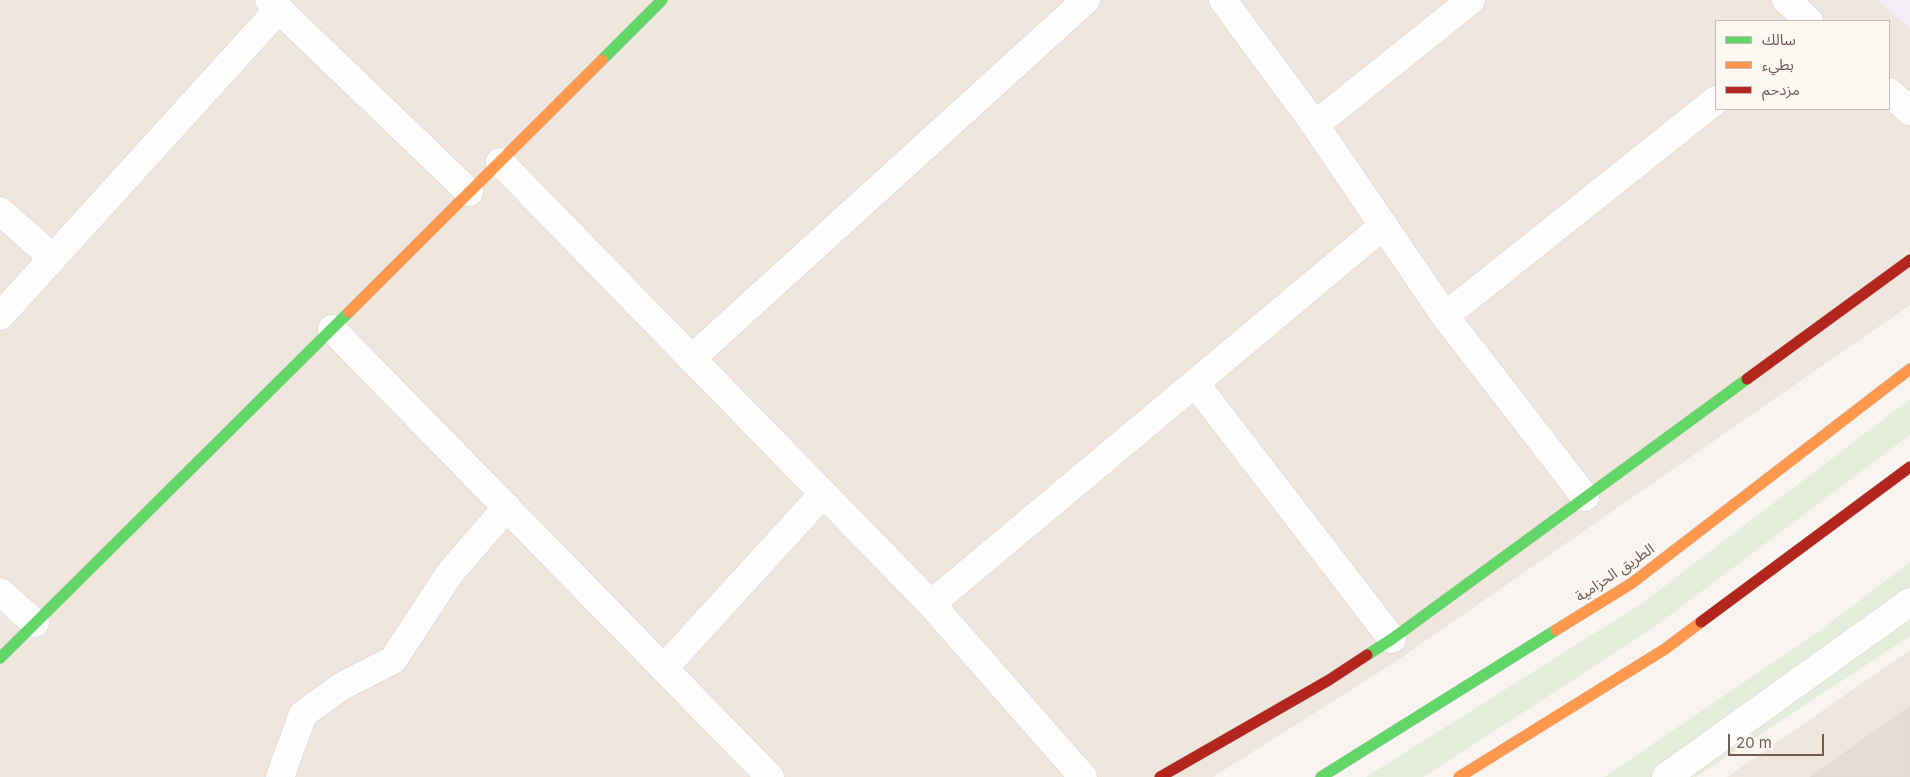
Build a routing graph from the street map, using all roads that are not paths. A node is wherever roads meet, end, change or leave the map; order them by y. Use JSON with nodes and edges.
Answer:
{"nodes":[{"id":1,"x":662,"y":0,"type":"edge"},
{"id":2,"x":1086,"y":0,"type":"edge"},
{"id":3,"x":1223,"y":0,"type":"edge"},
{"id":4,"x":1471,"y":0,"type":"edge"},
{"id":5,"x":1786,"y":0,"type":"edge"},
{"id":6,"x":274,"y":5,"type":"edge"},
{"id":7,"x":1808,"y":20,"type":"edge"},
{"id":8,"x":1890,"y":93,"type":"edge"},
{"id":9,"x":1715,"y":101,"type":"edge"},
{"id":10,"x":1910,"y":111,"type":"edge"},
{"id":11,"x":1315,"y":124,"type":"junction"},
{"id":12,"x":500,"y":162,"type":"junction"},
{"id":13,"x":469,"y":192,"type":"junction"},
{"id":14,"x":0,"y":210,"type":"edge"},
{"id":15,"x":1384,"y":225,"type":"junction"},
{"id":16,"x":53,"y":258,"type":"junction"},
{"id":17,"x":1910,"y":260,"type":"edge"},
{"id":18,"x":0,"y":316,"type":"edge"},
{"id":19,"x":1445,"y":316,"type":"junction"},
{"id":20,"x":332,"y":329,"type":"junction"},
{"id":21,"x":691,"y":359,"type":"junction"},
{"id":22,"x":1910,"y":369,"type":"edge"},
{"id":23,"x":1195,"y":383,"type":"junction"},
{"id":24,"x":1910,"y":467,"type":"edge"},
{"id":25,"x":823,"y":494,"type":"junction"},
{"id":26,"x":1585,"y":497,"type":"junction"},
{"id":27,"x":506,"y":507,"type":"junction"},
{"id":28,"x":0,"y":592,"type":"edge"},
{"id":29,"x":1910,"y":602,"type":"edge"},
{"id":30,"x":931,"y":604,"type":"junction"},
{"id":31,"x":35,"y":623,"type":"junction"},
{"id":32,"x":1392,"y":639,"type":"junction"},
{"id":33,"x":0,"y":658,"type":"edge"},
{"id":34,"x":664,"y":668,"type":"junction"},
{"id":35,"x":280,"y":777,"type":"edge"},
{"id":36,"x":770,"y":777,"type":"edge"},
{"id":37,"x":1083,"y":777,"type":"edge"},
{"id":38,"x":1160,"y":777,"type":"edge"},
{"id":39,"x":1321,"y":777,"type":"edge"},
{"id":40,"x":1459,"y":777,"type":"edge"},
{"id":41,"x":1666,"y":777,"type":"edge"}],
"edges":[{"from":1,"to":12,"type":"main road"},
{"from":2,"to":21,"type":"street"},
{"from":3,"to":11,"type":"street"},
{"from":4,"to":11,"type":"street"},
{"from":5,"to":7,"type":"street"},
{"from":6,"to":13,"type":"street"},
{"from":6,"to":16,"type":"street"},
{"from":8,"to":10,"type":"street"},
{"from":9,"to":19,"type":"street"},
{"from":11,"to":15,"type":"street"},
{"from":12,"to":13,"type":"main road"},
{"from":12,"to":21,"type":"street"},
{"from":13,"to":20,"type":"main road"},
{"from":14,"to":16,"type":"street"},
{"from":15,"to":19,"type":"street"},
{"from":15,"to":23,"type":"street"},
{"from":16,"to":18,"type":"street"},
{"from":17,"to":26,"type":"main road"},
{"from":19,"to":26,"type":"street"},
{"from":20,"to":27,"type":"street"},
{"from":20,"to":31,"type":"main road"},
{"from":21,"to":25,"type":"street"},
{"from":22,"to":39,"type":"main road","name":"الطريق الحزامية"},
{"from":23,"to":30,"type":"street"},
{"from":23,"to":32,"type":"street"},
{"from":24,"to":40,"type":"main road"},
{"from":25,"to":30,"type":"street"},
{"from":25,"to":34,"type":"street"},
{"from":26,"to":32,"type":"main road"},
{"from":27,"to":34,"type":"street"},
{"from":27,"to":35,"type":"street"},
{"from":28,"to":31,"type":"street"},
{"from":29,"to":41,"type":"street"},
{"from":30,"to":37,"type":"street"},
{"from":31,"to":33,"type":"main road"},
{"from":32,"to":38,"type":"main road"},
{"from":34,"to":36,"type":"street"}]}
